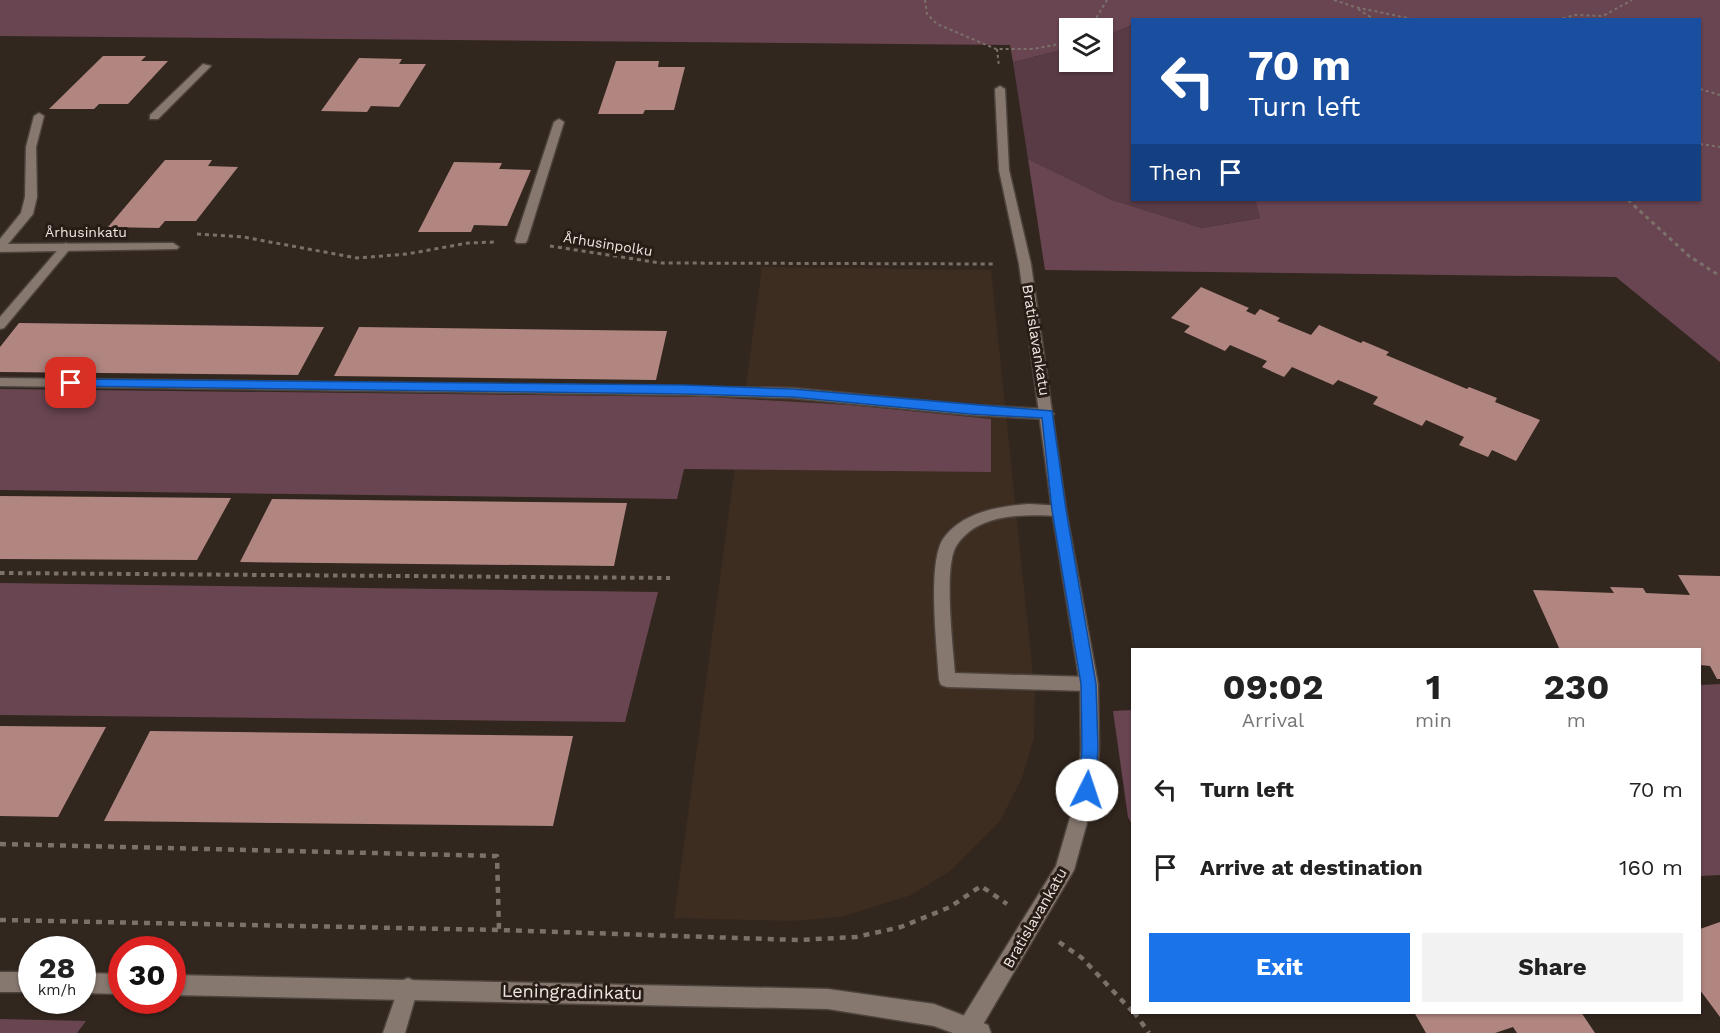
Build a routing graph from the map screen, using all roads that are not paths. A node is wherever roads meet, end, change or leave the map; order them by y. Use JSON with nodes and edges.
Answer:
{"nodes":[{"id":1,"x":206,"y":66,"type":"dead end"},
{"id":2,"x":1000,"y":88,"type":"dead end"},
{"id":3,"x":39,"y":116,"type":"dead end"},
{"id":4,"x":154,"y":117,"type":"dead end"},
{"id":5,"x":559,"y":122,"type":"dead end"},
{"id":6,"x":520,"y":241,"type":"road end"},
{"id":7,"x":0,"y":247,"type":"edge"},
{"id":8,"x":66,"y":247,"type":"junction"},
{"id":9,"x":173,"y":247,"type":"dead end"},
{"id":10,"x":0,"y":325,"type":"edge"},
{"id":11,"x":0,"y":382,"type":"edge"},
{"id":12,"x":1047,"y":414,"type":"junction"},
{"id":13,"x":1059,"y":510,"type":"junction"},
{"id":14,"x":1089,"y":684,"type":"junction"},
{"id":15,"x":0,"y":982,"type":"edge"},
{"id":16,"x":18,"y":982,"type":"edge"},
{"id":17,"x":186,"y":985,"type":"edge"},
{"id":18,"x":408,"y":988,"type":"junction"},
{"id":19,"x":974,"y":1030,"type":"edge"},
{"id":20,"x":394,"y":1033,"type":"edge"}],
"edges":[{"from":1,"to":4,"type":"street"},
{"from":2,"to":12,"type":"street","name":"Bratislavankatu"},
{"from":3,"to":7,"type":"street"},
{"from":5,"to":6,"type":"street"},
{"from":7,"to":8,"type":"street","name":"Århusinkatu"},
{"from":8,"to":9,"type":"street","name":"Århusinkatu"},
{"from":8,"to":10,"type":"street"},
{"from":11,"to":12,"type":"street"},
{"from":12,"to":13,"type":"street","name":"Bratislavankatu"},
{"from":13,"to":14,"type":"street","name":"Bratislavankatu"},
{"from":13,"to":14,"type":"street"},
{"from":14,"to":19,"type":"street","name":"Bratislavankatu"},
{"from":15,"to":16,"type":"street"},
{"from":17,"to":18,"type":"street","name":"Leningradinkatu"},
{"from":18,"to":19,"type":"street","name":"Leningradinkatu"},
{"from":18,"to":20,"type":"street"}]}
